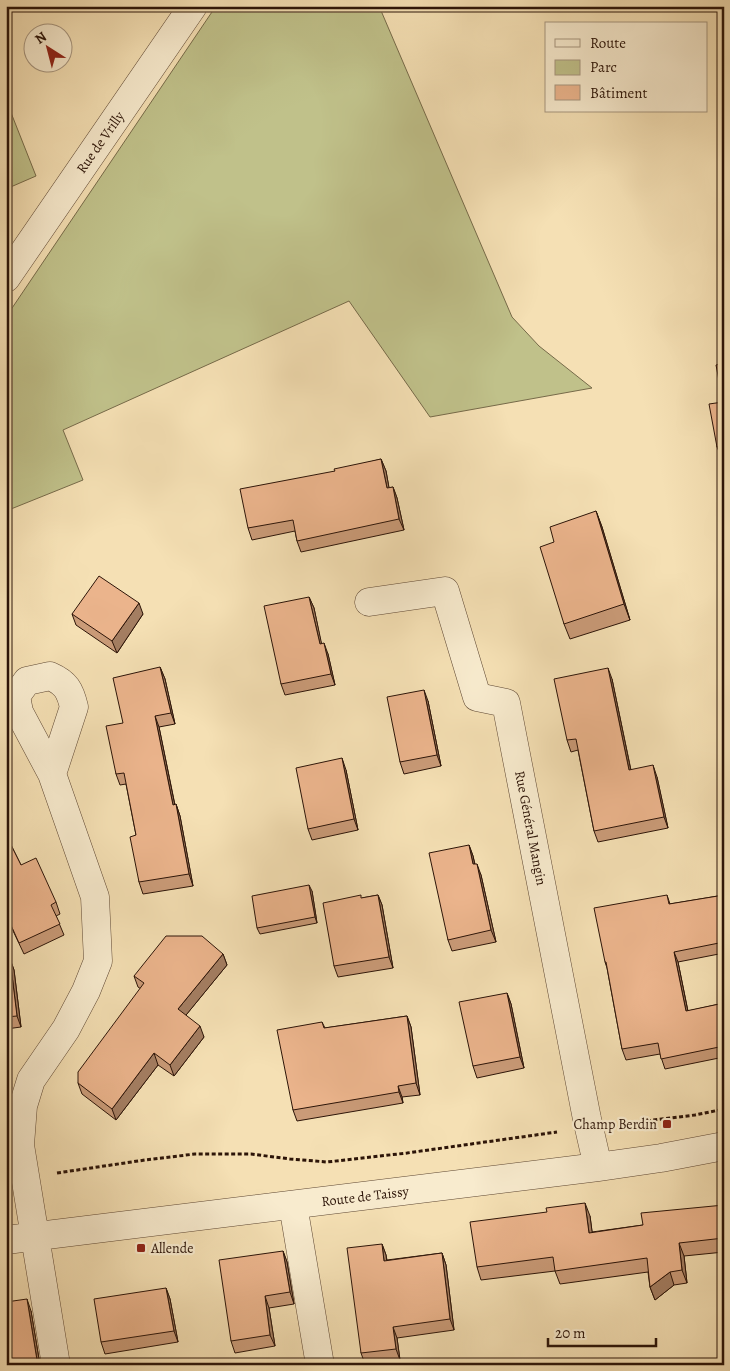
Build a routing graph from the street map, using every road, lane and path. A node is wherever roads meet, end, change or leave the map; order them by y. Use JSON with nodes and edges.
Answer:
{"nodes":[{"id":1,"x":193,"y":6,"type":"edge"},
{"id":2,"x":6,"y":278,"type":"edge"},
{"id":3,"x":369,"y":602,"type":"dead end"},
{"id":4,"x":52,"y":774,"type":"dead end"},
{"id":5,"x":724,"y":1109,"type":"edge"},
{"id":6,"x":589,"y":1127,"type":"junction"},
{"id":7,"x":724,"y":1146,"type":"edge"},
{"id":8,"x":598,"y":1167,"type":"junction"},
{"id":9,"x":26,"y":1178,"type":"junction"},
{"id":10,"x":293,"y":1205,"type":"junction"},
{"id":11,"x":35,"y":1236,"type":"junction"},
{"id":12,"x":6,"y":1240,"type":"edge"},
{"id":13,"x":56,"y":1365,"type":"edge"},
{"id":14,"x":320,"y":1365,"type":"edge"}],
"edges":[{"from":1,"to":2,"type":"street","name":"Rue de Vrilly"},
{"from":3,"to":6,"type":"street","name":"Rue Général Mangin"},
{"from":4,"to":9,"type":"street"},
{"from":5,"to":6,"type":"path"},
{"from":6,"to":8,"type":"street","name":"Rue Général Mangin"},
{"from":6,"to":9,"type":"path"},
{"from":7,"to":8,"type":"street","name":"Route de Taissy"},
{"from":8,"to":10,"type":"street","name":"Route de Taissy"},
{"from":9,"to":11,"type":"street"},
{"from":10,"to":11,"type":"street","name":"Route de Taissy"},
{"from":10,"to":14,"type":"street"},
{"from":11,"to":12,"type":"street","name":"Route de Taissy"},
{"from":11,"to":13,"type":"street"}]}
